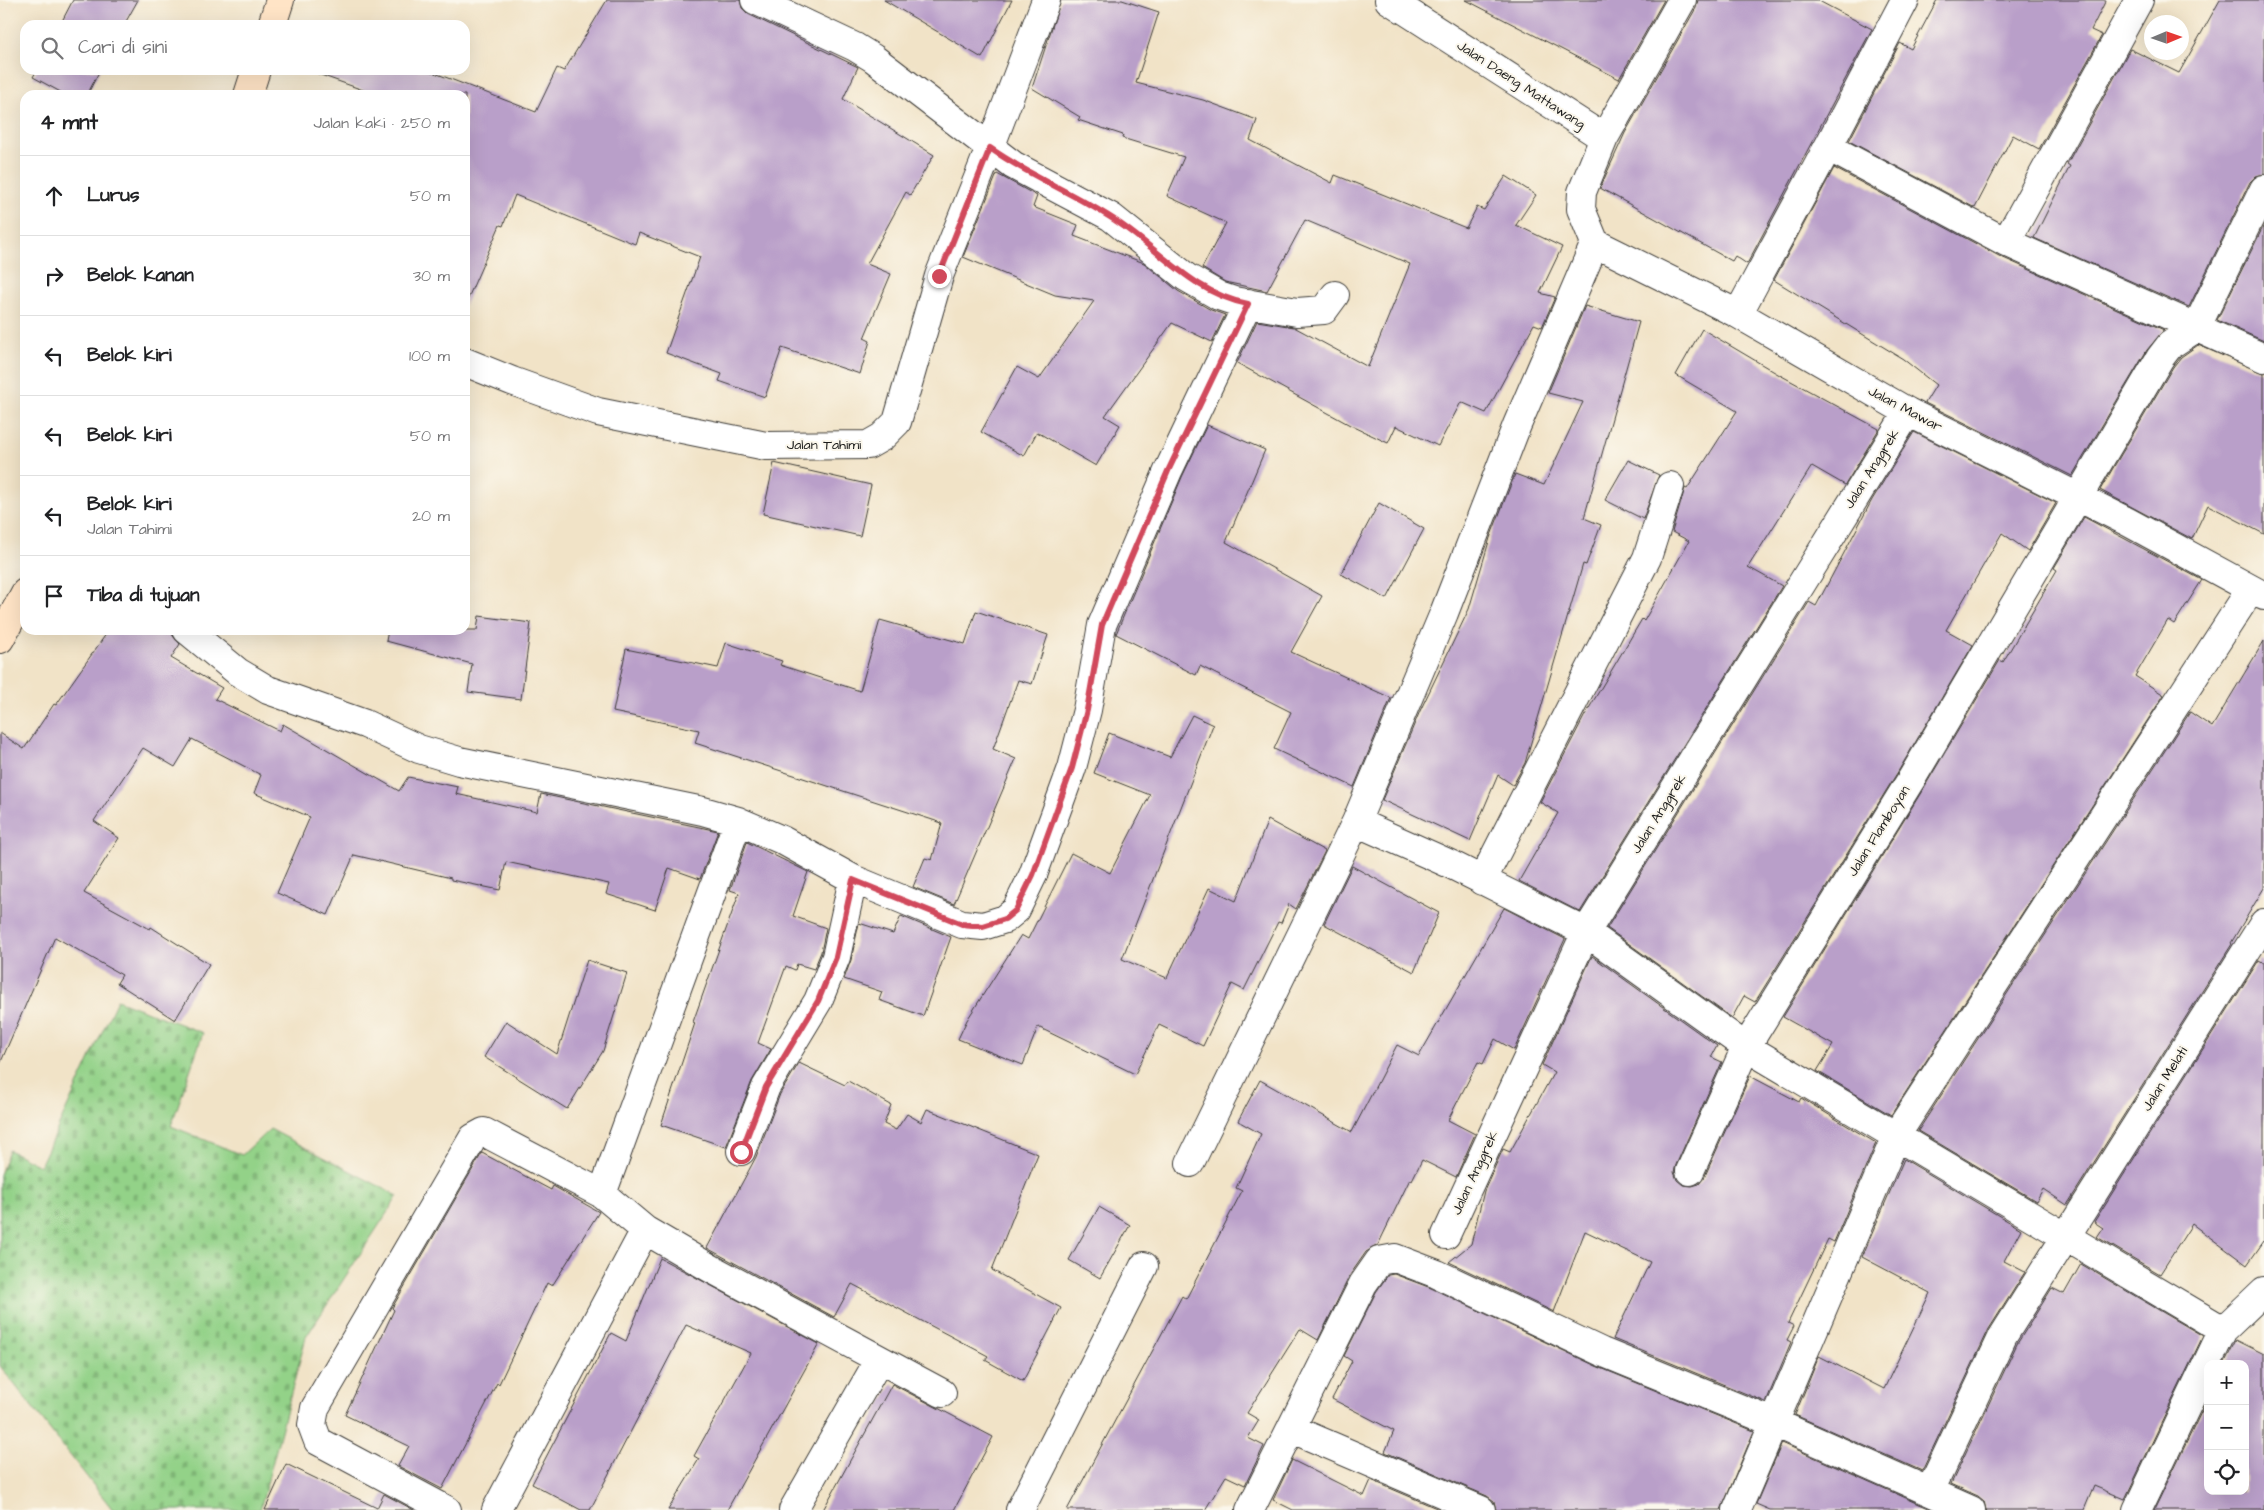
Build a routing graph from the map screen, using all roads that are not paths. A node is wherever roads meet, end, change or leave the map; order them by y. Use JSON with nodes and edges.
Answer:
{"nodes":[{"id":1,"x":280,"y":0,"type":"edge"},
{"id":2,"x":755,"y":0,"type":"edge"},
{"id":3,"x":1046,"y":0,"type":"edge"},
{"id":4,"x":1389,"y":0,"type":"edge"},
{"id":5,"x":1682,"y":0,"type":"edge"},
{"id":6,"x":1905,"y":0,"type":"edge"},
{"id":7,"x":2138,"y":0,"type":"edge"},
{"id":8,"x":274,"y":20,"type":"edge"},
{"id":9,"x":254,"y":75,"type":"edge"},
{"id":10,"x":250,"y":90,"type":"edge"},
{"id":11,"x":1604,"y":138,"type":"junction"},
{"id":12,"x":1828,"y":147,"type":"junction"},
{"id":13,"x":990,"y":148,"type":"junction"},
{"id":14,"x":2263,"y":191,"type":"edge"},
{"id":15,"x":2006,"y":242,"type":"junction"},
{"id":16,"x":1595,"y":243,"type":"junction"},
{"id":17,"x":1335,"y":295,"type":"dead end"},
{"id":18,"x":1248,"y":304,"type":"junction"},
{"id":19,"x":1738,"y":314,"type":"junction"},
{"id":20,"x":2196,"y":328,"type":"junction"},
{"id":21,"x":2264,"y":358,"type":"edge"},
{"id":22,"x":470,"y":364,"type":"edge"},
{"id":23,"x":1908,"y":412,"type":"junction"},
{"id":24,"x":1670,"y":486,"type":"dead end"},
{"id":25,"x":2078,"y":497,"type":"junction"},
{"id":26,"x":2258,"y":593,"type":"edge"},
{"id":27,"x":20,"y":602,"type":"edge"},
{"id":28,"x":193,"y":635,"type":"edge"},
{"id":29,"x":0,"y":640,"type":"edge"},
{"id":30,"x":738,"y":821,"type":"junction"},
{"id":31,"x":1356,"y":822,"type":"junction"},
{"id":32,"x":853,"y":880,"type":"junction"},
{"id":33,"x":1482,"y":881,"type":"junction"},
{"id":34,"x":2264,"y":923,"type":"edge"},
{"id":35,"x":1586,"y":932,"type":"junction"},
{"id":36,"x":1746,"y":1046,"type":"junction"},
{"id":37,"x":1897,"y":1134,"type":"junction"},
{"id":38,"x":741,"y":1152,"type":"dead end"},
{"id":39,"x":1190,"y":1163,"type":"dead end"},
{"id":40,"x":1690,"y":1171,"type":"dead end"},
{"id":41,"x":602,"y":1194,"type":"junction"},
{"id":42,"x":645,"y":1230,"type":"junction"},
{"id":43,"x":1446,"y":1235,"type":"dead end"},
{"id":44,"x":2066,"y":1236,"type":"junction"},
{"id":45,"x":1144,"y":1266,"type":"dead end"},
{"id":46,"x":2264,"y":1291,"type":"edge"},
{"id":47,"x":2223,"y":1330,"type":"junction"},
{"id":48,"x":879,"y":1360,"type":"junction"},
{"id":49,"x":942,"y":1393,"type":"dead end"},
{"id":50,"x":1773,"y":1422,"type":"junction"},
{"id":51,"x":1292,"y":1429,"type":"junction"},
{"id":52,"x":1930,"y":1491,"type":"junction"},
{"id":53,"x":447,"y":1510,"type":"edge"},
{"id":54,"x":496,"y":1510,"type":"edge"},
{"id":55,"x":793,"y":1510,"type":"edge"},
{"id":56,"x":1020,"y":1510,"type":"edge"},
{"id":57,"x":1250,"y":1510,"type":"edge"},
{"id":58,"x":1481,"y":1510,"type":"edge"},
{"id":59,"x":1737,"y":1510,"type":"edge"},
{"id":60,"x":1971,"y":1510,"type":"edge"},
{"id":61,"x":2137,"y":1510,"type":"edge"}],
"edges":[{"from":1,"to":8,"type":"street"},
{"from":2,"to":13,"type":"street"},
{"from":3,"to":13,"type":"street","name":"Jalan Tahimi"},
{"from":4,"to":11,"type":"street","name":"Jalan Daeng Mattawang"},
{"from":5,"to":11,"type":"street"},
{"from":6,"to":12,"type":"street"},
{"from":7,"to":15,"type":"street"},
{"from":9,"to":10,"type":"street"},
{"from":11,"to":16,"type":"street"},
{"from":12,"to":15,"type":"street"},
{"from":12,"to":19,"type":"street"},
{"from":13,"to":18,"type":"street"},
{"from":13,"to":22,"type":"street","name":"Jalan Tahimi"},
{"from":14,"to":20,"type":"street"},
{"from":15,"to":20,"type":"street"},
{"from":16,"to":19,"type":"street","name":"Jalan Mawar"},
{"from":16,"to":31,"type":"street"},
{"from":17,"to":18,"type":"street"},
{"from":18,"to":32,"type":"street"},
{"from":19,"to":23,"type":"street","name":"Jalan Mawar"},
{"from":20,"to":21,"type":"street"},
{"from":20,"to":25,"type":"street","name":"Jalan Flamboyan"},
{"from":23,"to":25,"type":"street","name":"Jalan Mawar"},
{"from":23,"to":35,"type":"street","name":"Jalan Anggrek"},
{"from":24,"to":33,"type":"street"},
{"from":25,"to":26,"type":"street","name":"Jalan Mawar"},
{"from":25,"to":36,"type":"street","name":"Jalan Flamboyan"},
{"from":26,"to":37,"type":"street"},
{"from":27,"to":29,"type":"street"},
{"from":28,"to":30,"type":"street"},
{"from":30,"to":32,"type":"street"},
{"from":30,"to":41,"type":"street"},
{"from":31,"to":33,"type":"street"},
{"from":31,"to":39,"type":"street"},
{"from":32,"to":38,"type":"street"},
{"from":33,"to":35,"type":"street"},
{"from":34,"to":44,"type":"street","name":"Jalan Melati"},
{"from":35,"to":36,"type":"street"},
{"from":35,"to":43,"type":"street","name":"Jalan Anggrek"},
{"from":36,"to":37,"type":"street"},
{"from":36,"to":40,"type":"street","name":"Jalan Flamboyan"},
{"from":37,"to":44,"type":"street"},
{"from":37,"to":50,"type":"street"},
{"from":41,"to":42,"type":"street"},
{"from":41,"to":53,"type":"street"},
{"from":42,"to":48,"type":"street"},
{"from":42,"to":54,"type":"street"},
{"from":44,"to":47,"type":"street"},
{"from":44,"to":52,"type":"street","name":"Jalan Melati"},
{"from":45,"to":56,"type":"street"},
{"from":46,"to":47,"type":"street"},
{"from":47,"to":61,"type":"street"},
{"from":48,"to":49,"type":"street"},
{"from":48,"to":55,"type":"street"},
{"from":50,"to":51,"type":"street"},
{"from":50,"to":52,"type":"street"},
{"from":50,"to":59,"type":"street"},
{"from":51,"to":57,"type":"street"},
{"from":51,"to":58,"type":"street"},
{"from":52,"to":60,"type":"street"}]}
